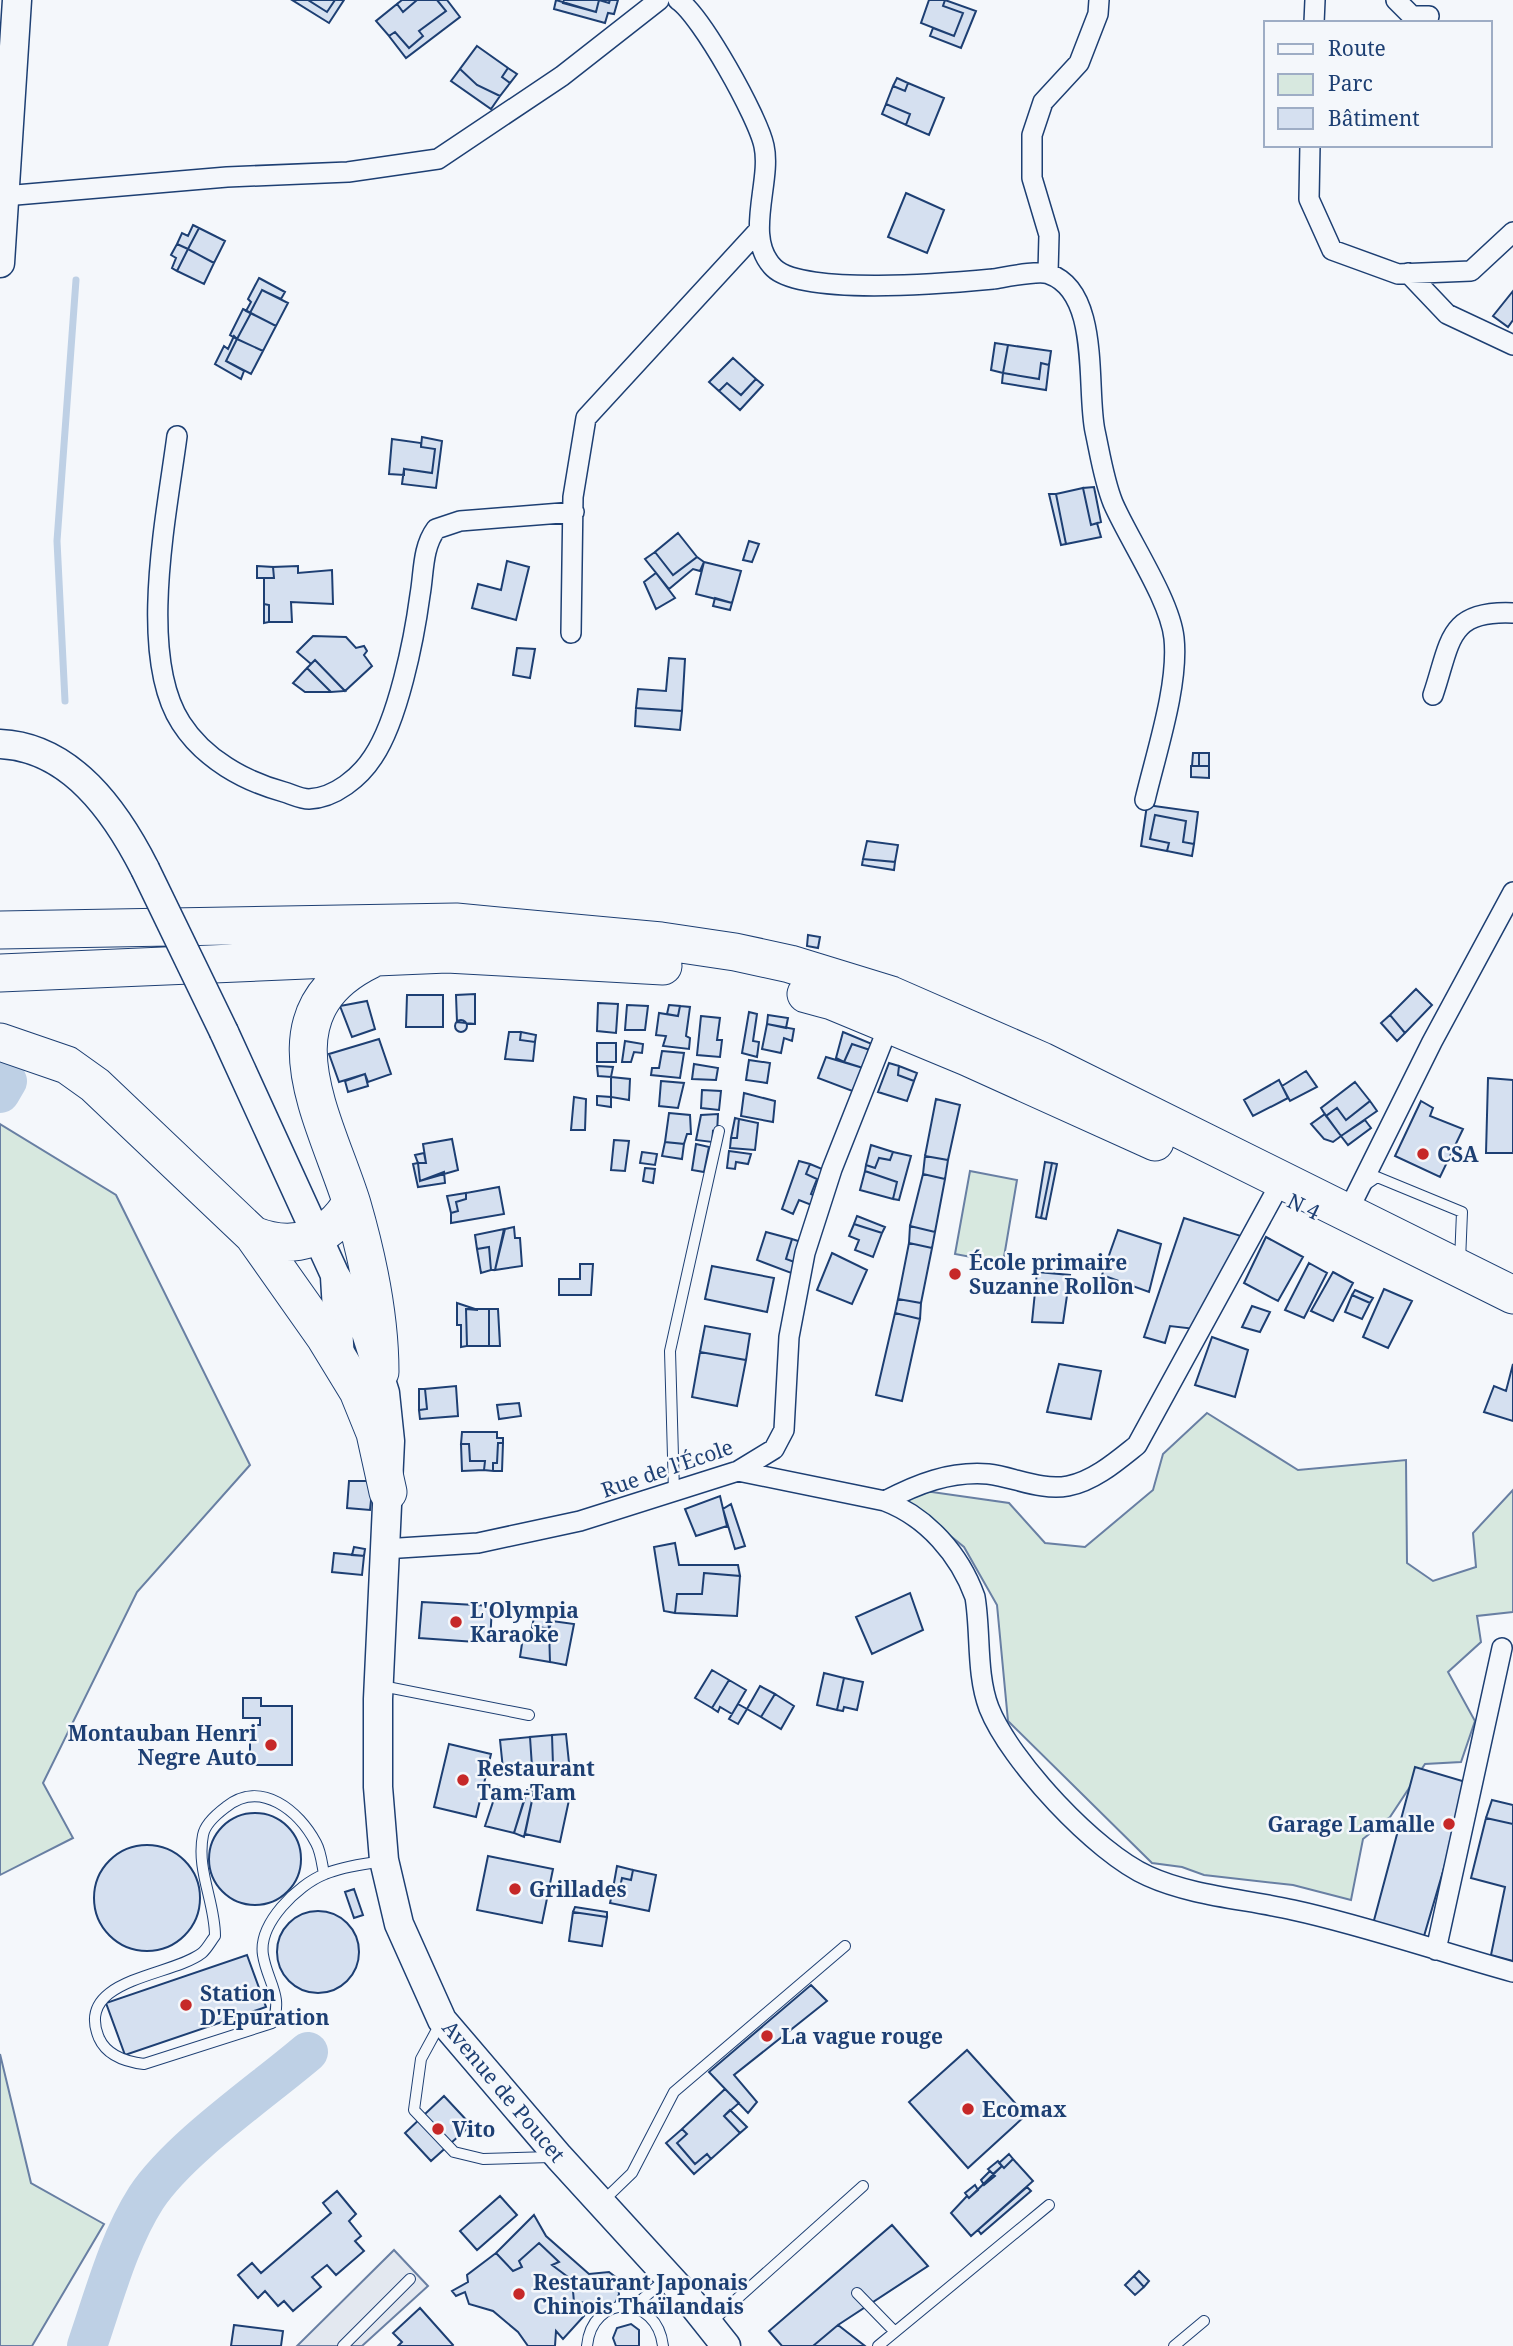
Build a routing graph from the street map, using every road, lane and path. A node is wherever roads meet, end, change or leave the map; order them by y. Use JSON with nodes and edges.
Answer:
{"nodes":[{"id":1,"x":18,"y":0,"type":"edge"},
{"id":2,"x":659,"y":0,"type":"edge"},
{"id":3,"x":678,"y":0,"type":"edge"},
{"id":4,"x":1083,"y":0,"type":"edge"},
{"id":5,"x":1315,"y":0,"type":"edge"},
{"id":6,"x":1396,"y":0,"type":"edge"},
{"id":7,"x":1099,"y":7,"type":"edge"},
{"id":8,"x":1429,"y":16,"type":"dead end"},
{"id":9,"x":1314,"y":21,"type":"edge"},
{"id":10,"x":1310,"y":147,"type":"edge"},
{"id":11,"x":4,"y":196,"type":"junction"},
{"id":12,"x":759,"y":230,"type":"junction"},
{"id":13,"x":1513,"y":232,"type":"edge"},
{"id":14,"x":0,"y":262,"type":"edge"},
{"id":15,"x":1048,"y":273,"type":"junction"},
{"id":16,"x":1408,"y":273,"type":"junction"},
{"id":17,"x":1513,"y":345,"type":"edge"},
{"id":18,"x":177,"y":436,"type":"dead end"},
{"id":19,"x":573,"y":512,"type":"junction"},
{"id":20,"x":1513,"y":613,"type":"edge"},
{"id":21,"x":570,"y":633,"type":"dead end"},
{"id":22,"x":1433,"y":695,"type":"dead end"},
{"id":23,"x":0,"y":744,"type":"edge"},
{"id":24,"x":39,"y":753,"type":"junction"},
{"id":25,"x":0,"y":762,"type":"edge"},
{"id":26,"x":1145,"y":800,"type":"dead end"},
{"id":27,"x":1513,"y":892,"type":"edge"},
{"id":28,"x":0,"y":913,"type":"edge"},
{"id":29,"x":42,"y":928,"type":"junction"},
{"id":30,"x":0,"y":930,"type":"edge"},
{"id":31,"x":370,"y":960,"type":"junction"},
{"id":32,"x":0,"y":973,"type":"edge"},
{"id":33,"x":889,"y":1025,"type":"junction"},
{"id":34,"x":0,"y":1042,"type":"edge"},
{"id":35,"x":719,"y":1131,"type":"dead end"},
{"id":36,"x":1275,"y":1192,"type":"junction"},
{"id":37,"x":1352,"y":1201,"type":"junction"},
{"id":38,"x":351,"y":1203,"type":"junction"},
{"id":39,"x":253,"y":1235,"type":"junction"},
{"id":40,"x":318,"y":1236,"type":"junction"},
{"id":41,"x":1459,"y":1269,"type":"junction"},
{"id":42,"x":335,"y":1275,"type":"junction"},
{"id":43,"x":1513,"y":1296,"type":"edge"},
{"id":44,"x":1513,"y":1308,"type":"edge"},
{"id":45,"x":340,"y":1360,"type":"junction"},
{"id":46,"x":380,"y":1373,"type":"junction"},
{"id":47,"x":738,"y":1471,"type":"junction"},
{"id":48,"x":388,"y":1492,"type":"junction"},
{"id":49,"x":674,"y":1492,"type":"junction"},
{"id":50,"x":885,"y":1501,"type":"junction"},
{"id":51,"x":384,"y":1549,"type":"junction"},
{"id":52,"x":1502,"y":1648,"type":"dead end"},
{"id":53,"x":378,"y":1685,"type":"junction"},
{"id":54,"x":529,"y":1715,"type":"dead end"},
{"id":55,"x":384,"y":1860,"type":"junction"},
{"id":56,"x":324,"y":1874,"type":"junction"},
{"id":57,"x":845,"y":1946,"type":"dead end"},
{"id":58,"x":1436,"y":1950,"type":"junction"},
{"id":59,"x":1513,"y":1972,"type":"edge"},
{"id":60,"x":442,"y":2020,"type":"junction"},
{"id":61,"x":559,"y":2157,"type":"junction"},
{"id":62,"x":863,"y":2186,"type":"dead end"},
{"id":63,"x":602,"y":2203,"type":"junction"},
{"id":64,"x":1049,"y":2205,"type":"dead end"},
{"id":65,"x":669,"y":2277,"type":"junction"},
{"id":66,"x":410,"y":2279,"type":"dead end"},
{"id":67,"x":857,"y":2293,"type":"dead end"},
{"id":68,"x":633,"y":2307,"type":"junction"},
{"id":69,"x":1204,"y":2321,"type":"dead end"},
{"id":70,"x":709,"y":2324,"type":"junction"},
{"id":71,"x":895,"y":2332,"type":"junction"},
{"id":72,"x":343,"y":2346,"type":"edge"},
{"id":73,"x":587,"y":2346,"type":"edge"},
{"id":74,"x":663,"y":2346,"type":"edge"},
{"id":75,"x":726,"y":2346,"type":"edge"},
{"id":76,"x":878,"y":2346,"type":"edge"},
{"id":77,"x":1174,"y":2346,"type":"edge"}],
"edges":[{"from":1,"to":11,"type":"main road"},
{"from":2,"to":11,"type":"street"},
{"from":3,"to":12,"type":"street"},
{"from":4,"to":7,"type":"street"},
{"from":5,"to":9,"type":"street"},
{"from":6,"to":8,"type":"street"},
{"from":7,"to":15,"type":"street"},
{"from":10,"to":16,"type":"street"},
{"from":11,"to":14,"type":"main road"},
{"from":12,"to":15,"type":"street"},
{"from":12,"to":19,"type":"street"},
{"from":13,"to":16,"type":"street"},
{"from":15,"to":26,"type":"street"},
{"from":16,"to":17,"type":"street"},
{"from":18,"to":19,"type":"street"},
{"from":19,"to":21,"type":"street"},
{"from":20,"to":22,"type":"street"},
{"from":23,"to":24,"type":"main road"},
{"from":24,"to":25,"type":"main road"},
{"from":24,"to":40,"type":"main road","bridge":true},
{"from":27,"to":37,"type":"street"},
{"from":28,"to":29,"type":"highway"},
{"from":29,"to":30,"type":"highway","number":"N 4"},
{"from":29,"to":37,"type":"highway","number":"N 4"},
{"from":31,"to":32,"type":"highway","name":"N 4"},
{"from":31,"to":33,"type":"highway","name":"N 4"},
{"from":31,"to":38,"type":"highway"},
{"from":33,"to":36,"type":"highway","name":"N 4"},
{"from":33,"to":47,"type":"street","name":"Rue de l'École"},
{"from":34,"to":39,"type":"highway"},
{"from":35,"to":49,"type":"lane"},
{"from":36,"to":44,"type":"highway","name":"N 4"},
{"from":36,"to":50,"type":"street"},
{"from":37,"to":41,"type":"highway","number":"N 4"},
{"from":37,"to":41,"type":"lane"},
{"from":38,"to":40,"type":"highway"},
{"from":38,"to":46,"type":"highway"},
{"from":39,"to":40,"type":"highway"},
{"from":39,"to":45,"type":"highway"},
{"from":40,"to":42,"type":"main road"},
{"from":41,"to":43,"type":"highway","number":"N 4"},
{"from":42,"to":45,"type":"main road"},
{"from":42,"to":46,"type":"main road","name":"Avenue de Poucet"},
{"from":45,"to":48,"type":"highway"},
{"from":46,"to":48,"type":"main road","name":"Avenue de Poucet"},
{"from":47,"to":49,"type":"street","name":"Rue de l'École"},
{"from":47,"to":50,"type":"street"},
{"from":48,"to":51,"type":"main road","name":"Avenue de Poucet"},
{"from":49,"to":51,"type":"street","name":"Rue de l'École"},
{"from":50,"to":58,"type":"street"},
{"from":51,"to":53,"type":"main road","name":"Avenue de Poucet"},
{"from":52,"to":58,"type":"street"},
{"from":53,"to":54,"type":"lane"},
{"from":53,"to":55,"type":"main road","name":"Avenue de Poucet"},
{"from":55,"to":56,"type":"lane"},
{"from":55,"to":60,"type":"main road","name":"Avenue de Poucet"},
{"from":56,"to":56,"type":"lane"},
{"from":57,"to":63,"type":"lane"},
{"from":58,"to":59,"type":"street"},
{"from":60,"to":61,"type":"main road","name":"Avenue de Poucet"},
{"from":60,"to":61,"type":"lane"},
{"from":61,"to":63,"type":"main road","name":"Avenue de Poucet"},
{"from":62,"to":70,"type":"lane"},
{"from":63,"to":65,"type":"main road","name":"Avenue de Poucet"},
{"from":64,"to":71,"type":"lane"},
{"from":65,"to":68,"type":"lane"},
{"from":65,"to":70,"type":"main road","name":"Avenue de Poucet"},
{"from":66,"to":72,"type":"lane"},
{"from":67,"to":71,"type":"lane"},
{"from":68,"to":73,"type":"lane"},
{"from":68,"to":74,"type":"lane"},
{"from":69,"to":77,"type":"lane"},
{"from":70,"to":75,"type":"main road","name":"Avenue de Poucet"},
{"from":71,"to":76,"type":"lane"}]}
